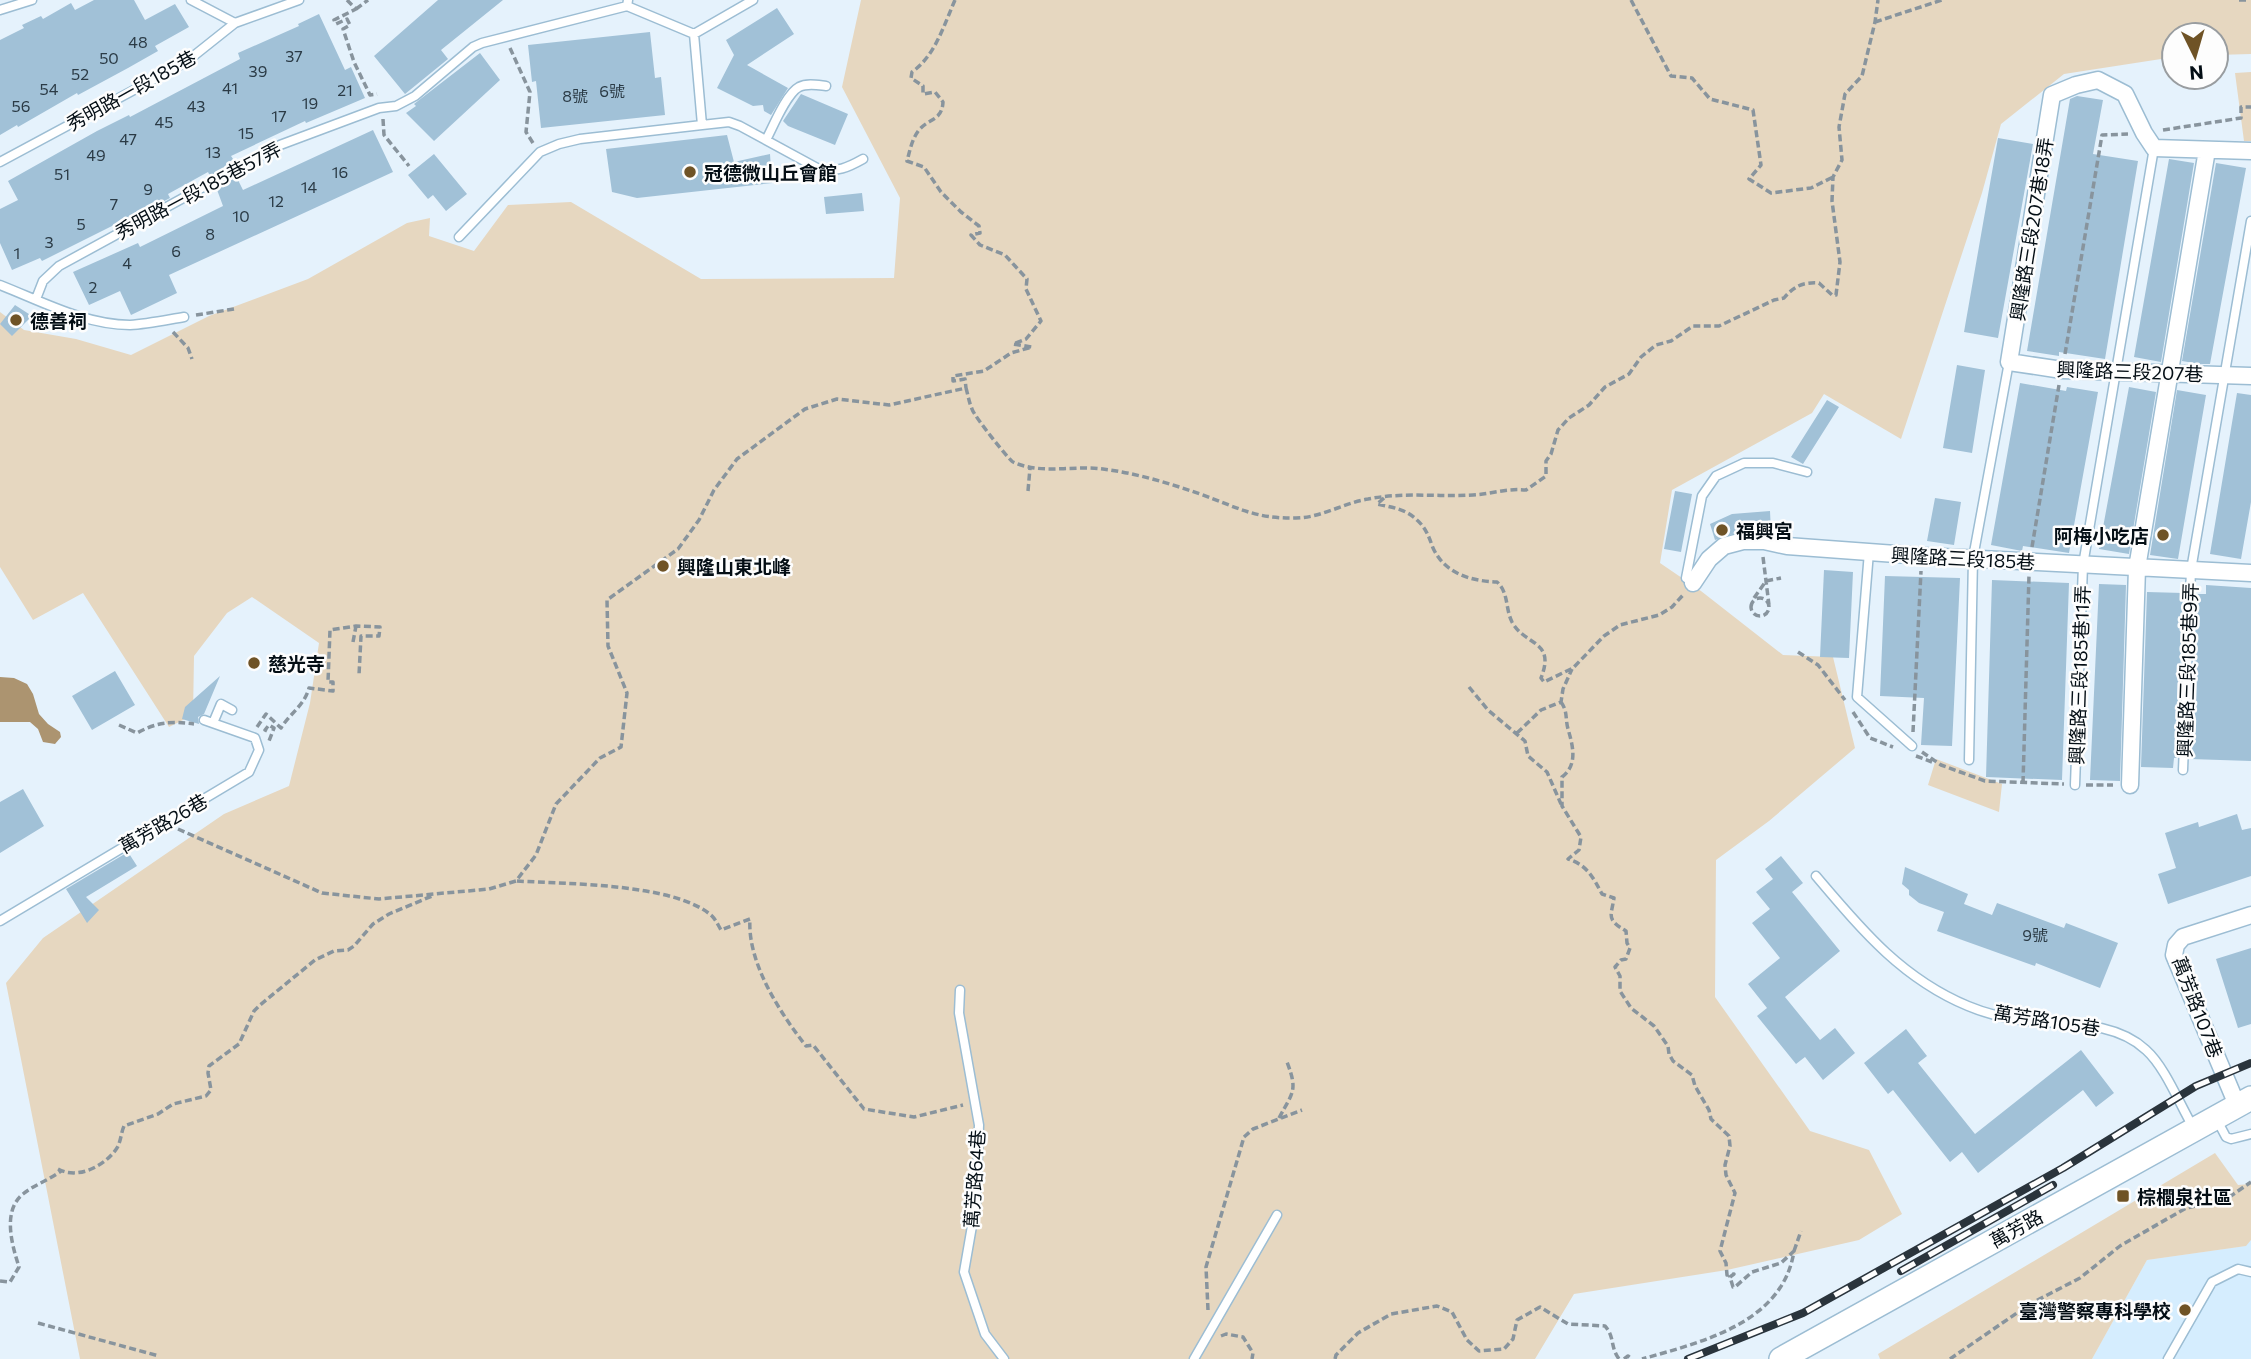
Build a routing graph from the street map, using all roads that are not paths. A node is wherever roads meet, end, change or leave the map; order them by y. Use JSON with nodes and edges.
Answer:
{"nodes":[{"id":1,"x":32,"y":0,"type":"edge"},
{"id":2,"x":191,"y":0,"type":"edge"},
{"id":3,"x":299,"y":0,"type":"edge"},
{"id":4,"x":752,"y":0,"type":"edge"},
{"id":5,"x":627,"y":3,"type":"edge"},
{"id":6,"x":0,"y":10,"type":"edge"},
{"id":7,"x":236,"y":23,"type":"junction"},
{"id":8,"x":694,"y":34,"type":"junction"},
{"id":9,"x":826,"y":86,"type":"dead end"},
{"id":10,"x":702,"y":125,"type":"junction"},
{"id":11,"x":766,"y":139,"type":"junction"},
{"id":12,"x":2154,"y":148,"type":"junction"},
{"id":13,"x":2207,"y":150,"type":"junction"},
{"id":14,"x":2251,"y":151,"type":"edge"},
{"id":15,"x":863,"y":159,"type":"dead end"},
{"id":16,"x":0,"y":162,"type":"edge"},
{"id":17,"x":2251,"y":222,"type":"edge"},
{"id":18,"x":459,"y":237,"type":"dead end"},
{"id":19,"x":0,"y":285,"type":"edge"},
{"id":20,"x":36,"y":299,"type":"junction"},
{"id":21,"x":184,"y":317,"type":"road end"},
{"id":22,"x":2009,"y":362,"type":"junction"},
{"id":23,"x":2115,"y":371,"type":"junction"},
{"id":24,"x":2170,"y":373,"type":"junction"},
{"id":25,"x":2225,"y":374,"type":"junction"},
{"id":26,"x":2251,"y":376,"type":"edge"},
{"id":27,"x":1807,"y":472,"type":"dead end"},
{"id":28,"x":1869,"y":552,"type":"junction"},
{"id":29,"x":1973,"y":558,"type":"junction"},
{"id":30,"x":2083,"y":565,"type":"junction"},
{"id":31,"x":2137,"y":568,"type":"junction"},
{"id":32,"x":2191,"y":570,"type":"junction"},
{"id":33,"x":2251,"y":573,"type":"edge"},
{"id":34,"x":1693,"y":583,"type":"joint"},
{"id":35,"x":232,"y":710,"type":"dead end"},
{"id":36,"x":1912,"y":746,"type":"road end"},
{"id":37,"x":1969,"y":760,"type":"dead end"},
{"id":38,"x":2183,"y":770,"type":"dead end"},
{"id":39,"x":2075,"y":785,"type":"road end"},
{"id":40,"x":2130,"y":785,"type":"road end"},
{"id":41,"x":1816,"y":876,"type":"dead end"},
{"id":42,"x":2251,"y":915,"type":"edge"},
{"id":43,"x":0,"y":921,"type":"edge"},
{"id":44,"x":960,"y":989,"type":"dead end"},
{"id":45,"x":2244,"y":1102,"type":"edge"},
{"id":46,"x":2216,"y":1117,"type":"junction"},
{"id":47,"x":2194,"y":1129,"type":"junction"},
{"id":48,"x":2251,"y":1134,"type":"edge"},
{"id":49,"x":1277,"y":1214,"type":"dead end"},
{"id":50,"x":2251,"y":1272,"type":"edge"},
{"id":51,"x":1004,"y":1359,"type":"edge"},
{"id":52,"x":1194,"y":1359,"type":"edge"},
{"id":53,"x":1781,"y":1359,"type":"edge"},
{"id":54,"x":2168,"y":1359,"type":"edge"}],
"edges":[{"from":1,"to":6,"type":"lane"},
{"from":2,"to":7,"type":"lane"},
{"from":3,"to":7,"type":"lane","name":"秀明路一段185巷"},
{"from":4,"to":8,"type":"lane"},
{"from":5,"to":8,"type":"lane"},
{"from":5,"to":20,"type":"lane","name":"秀明路一段185巷57弄"},
{"from":7,"to":16,"type":"lane","name":"秀明路一段185巷"},
{"from":8,"to":10,"type":"lane"},
{"from":9,"to":11,"type":"lane"},
{"from":10,"to":11,"type":"lane"},
{"from":10,"to":18,"type":"lane"},
{"from":11,"to":15,"type":"lane"},
{"from":12,"to":13,"type":"street"},
{"from":12,"to":22,"type":"street","name":"興隆路三段207巷18弄"},
{"from":12,"to":23,"type":"lane","name":"興隆路三段185巷11弄"},
{"from":13,"to":14,"type":"street"},
{"from":13,"to":24,"type":"street"},
{"from":17,"to":25,"type":"lane","name":"興隆路三段185巷9弄"},
{"from":19,"to":20,"type":"lane"},
{"from":20,"to":21,"type":"lane"},
{"from":22,"to":23,"type":"street","name":"興隆路三段207巷"},
{"from":22,"to":29,"type":"lane"},
{"from":23,"to":24,"type":"street","name":"興隆路三段207巷"},
{"from":23,"to":30,"type":"lane","name":"興隆路三段185巷11弄"},
{"from":24,"to":25,"type":"street","name":"興隆路三段207巷"},
{"from":24,"to":31,"type":"street"},
{"from":25,"to":26,"type":"street","name":"興隆路三段207巷"},
{"from":25,"to":32,"type":"lane","name":"興隆路三段185巷9弄"},
{"from":27,"to":34,"type":"lane"},
{"from":28,"to":29,"type":"street","name":"興隆路三段185巷"},
{"from":28,"to":34,"type":"street","name":"興隆路三段185巷"},
{"from":28,"to":36,"type":"lane"},
{"from":29,"to":30,"type":"street","name":"興隆路三段185巷"},
{"from":29,"to":37,"type":"lane"},
{"from":30,"to":31,"type":"street","name":"興隆路三段185巷"},
{"from":30,"to":39,"type":"lane","name":"興隆路三段185巷11弄"},
{"from":31,"to":32,"type":"street","name":"興隆路三段185巷"},
{"from":31,"to":40,"type":"street"},
{"from":32,"to":33,"type":"street","name":"興隆路三段185巷"},
{"from":32,"to":38,"type":"lane","name":"興隆路三段185巷9弄"},
{"from":35,"to":43,"type":"lane","name":"萬芳路26巷"},
{"from":41,"to":47,"type":"lane","name":"萬芳路105巷"},
{"from":42,"to":45,"type":"street","name":"萬芳路107巷"},
{"from":44,"to":51,"type":"lane","name":"萬芳路64巷"},
{"from":45,"to":46,"type":"street","name":"萬芳路"},
{"from":46,"to":47,"type":"street","name":"萬芳路"},
{"from":46,"to":48,"type":"lane"},
{"from":47,"to":53,"type":"street","name":"萬芳路"},
{"from":49,"to":52,"type":"lane"},
{"from":50,"to":54,"type":"lane"}]}
